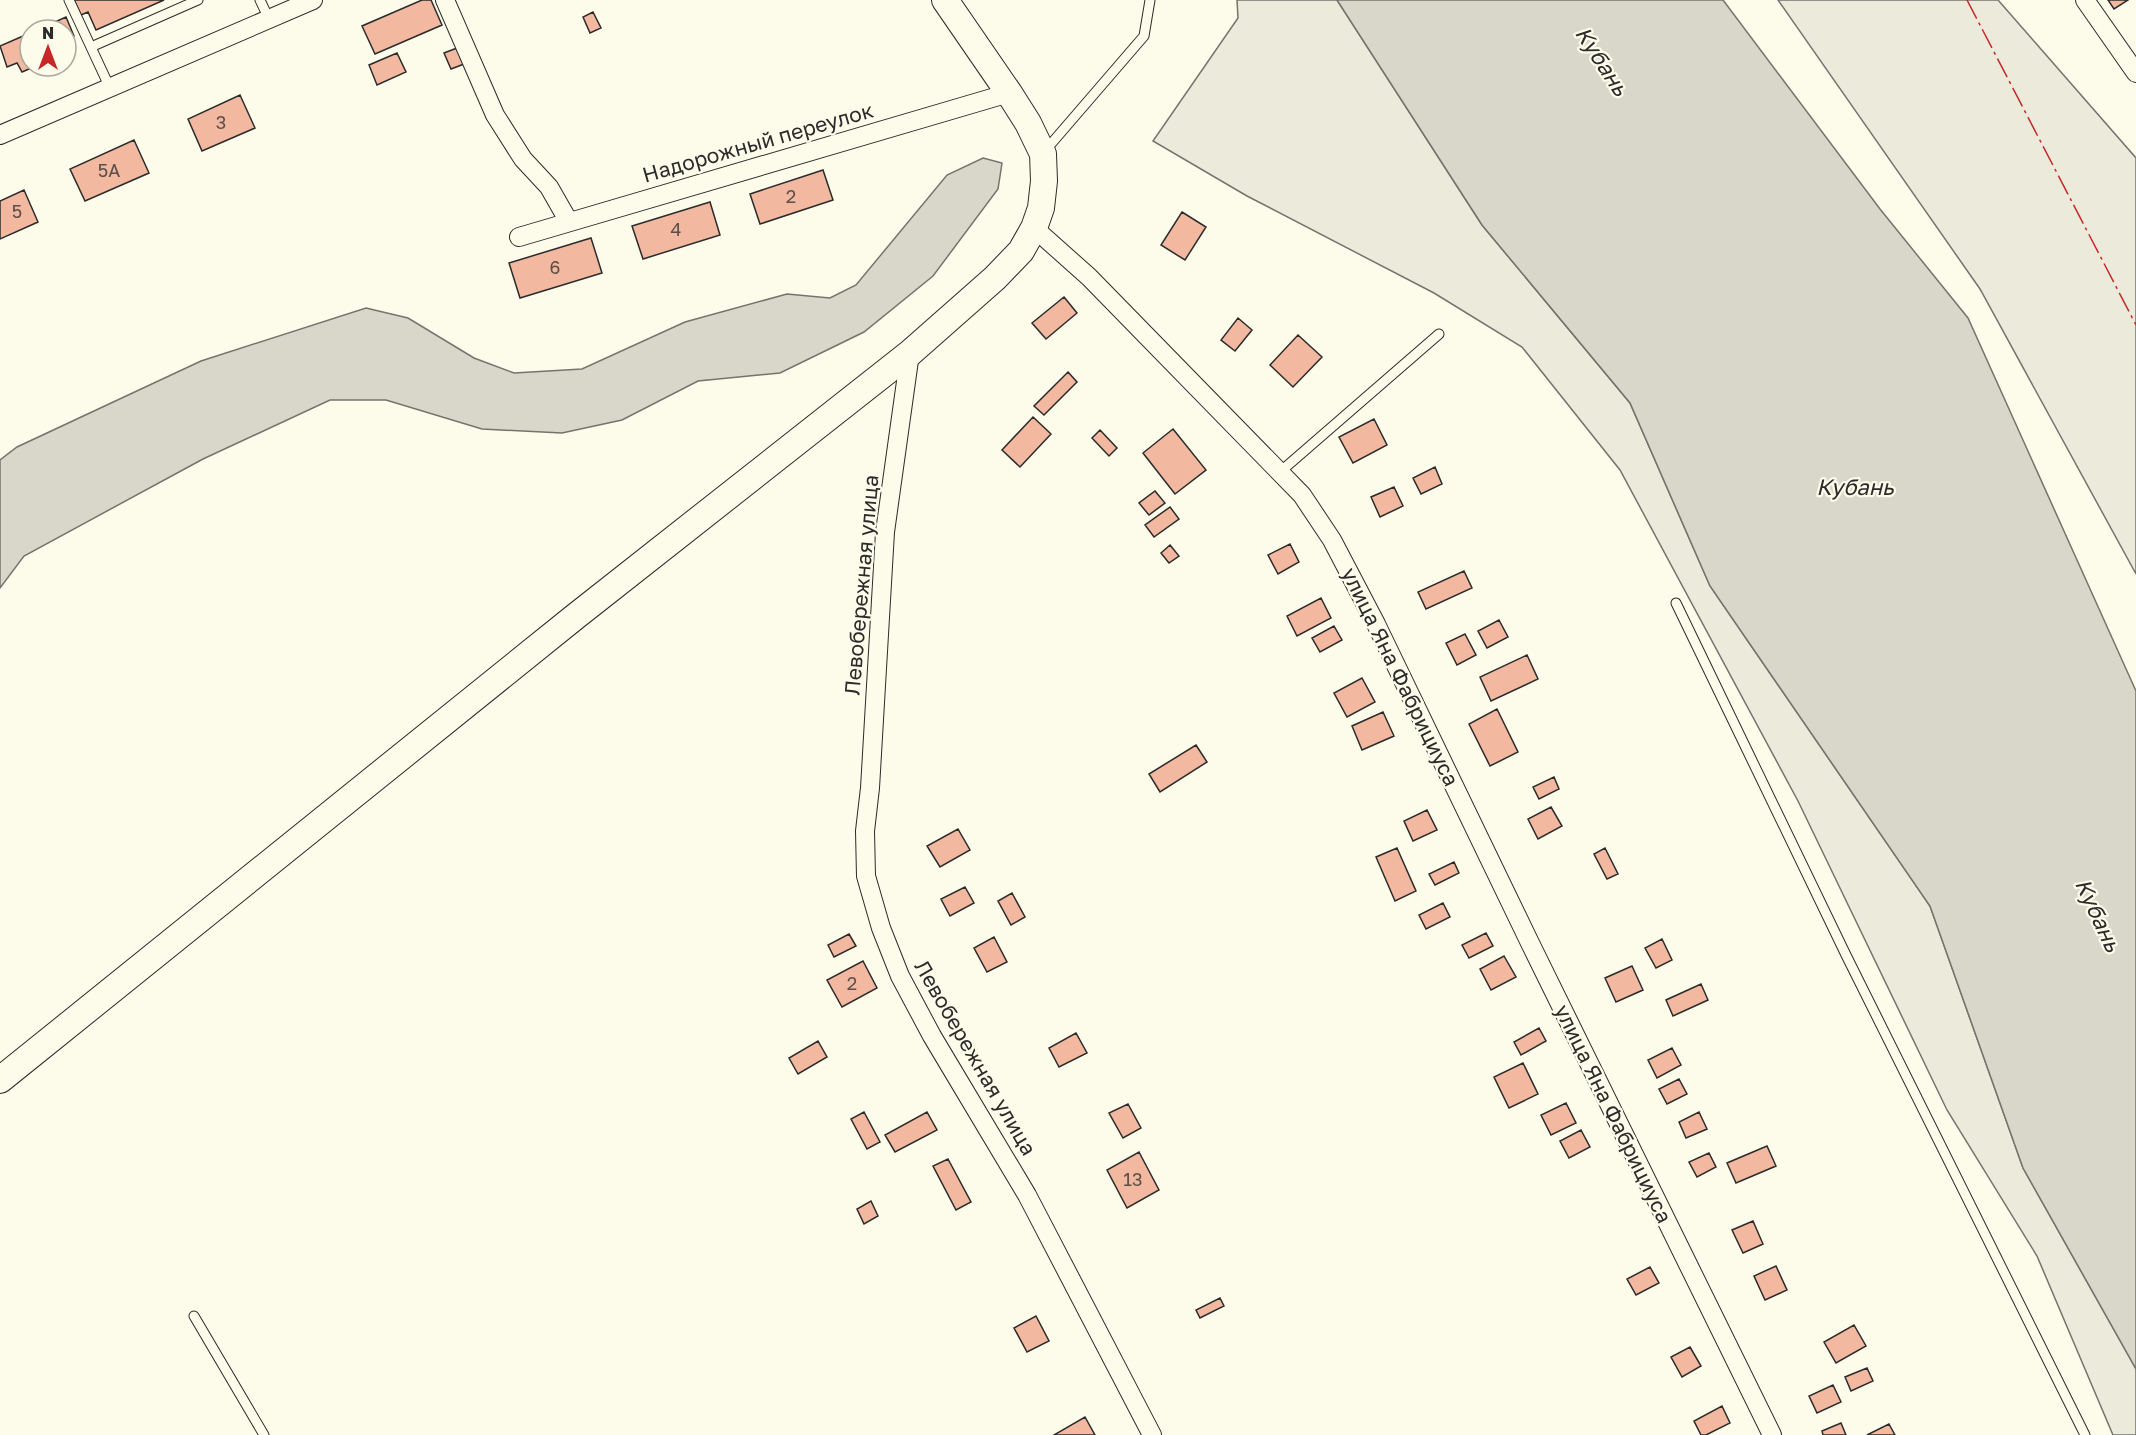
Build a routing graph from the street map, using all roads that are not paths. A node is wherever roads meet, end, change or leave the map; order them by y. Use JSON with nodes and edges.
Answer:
{"nodes":[{"id":1,"x":69,"y":0,"type":"edge"},
{"id":2,"x":198,"y":0,"type":"edge"},
{"id":3,"x":261,"y":0,"type":"edge"},
{"id":4,"x":313,"y":0,"type":"edge"},
{"id":5,"x":445,"y":0,"type":"edge"},
{"id":6,"x":945,"y":0,"type":"edge"},
{"id":7,"x":1150,"y":0,"type":"edge"},
{"id":8,"x":2085,"y":0,"type":"edge"},
{"id":9,"x":269,"y":19,"type":"junction"},
{"id":10,"x":91,"y":47,"type":"junction"},
{"id":11,"x":2136,"y":73,"type":"edge"},
{"id":12,"x":110,"y":88,"type":"junction"},
{"id":13,"x":1009,"y":93,"type":"junction"},
{"id":14,"x":0,"y":135,"type":"edge"},
{"id":15,"x":1043,"y":154,"type":"junction"},
{"id":16,"x":568,"y":222,"type":"junction"},
{"id":17,"x":1034,"y":228,"type":"junction"},
{"id":18,"x":519,"y":237,"type":"dead end"},
{"id":19,"x":1439,"y":334,"type":"dead end"},
{"id":20,"x":910,"y":352,"type":"junction"},
{"id":21,"x":1280,"y":472,"type":"junction"},
{"id":22,"x":1676,"y":603,"type":"dead end"},
{"id":23,"x":0,"y":1080,"type":"edge"},
{"id":24,"x":194,"y":1316,"type":"dead end"},
{"id":25,"x":264,"y":1435,"type":"edge"},
{"id":26,"x":1152,"y":1435,"type":"edge"},
{"id":27,"x":1772,"y":1435,"type":"edge"},
{"id":28,"x":2085,"y":1435,"type":"edge"}],
"edges":[{"from":1,"to":10,"type":"lane"},
{"from":2,"to":10,"type":"lane"},
{"from":3,"to":9,"type":"lane"},
{"from":4,"to":9,"type":"street"},
{"from":5,"to":16,"type":"street"},
{"from":6,"to":13,"type":"street"},
{"from":7,"to":15,"type":"lane"},
{"from":8,"to":11,"type":"street"},
{"from":9,"to":12,"type":"street"},
{"from":10,"to":12,"type":"lane"},
{"from":12,"to":14,"type":"street"},
{"from":13,"to":15,"type":"street"},
{"from":13,"to":16,"type":"street","name":"Надорожный переулок"},
{"from":15,"to":17,"type":"street"},
{"from":16,"to":18,"type":"street","name":"Надорожный переулок"},
{"from":17,"to":20,"type":"street"},
{"from":17,"to":21,"type":"street","name":"улица Яна Фабрициуса"},
{"from":19,"to":21,"type":"lane"},
{"from":20,"to":23,"type":"street"},
{"from":20,"to":26,"type":"street","name":"Левобережная улица"},
{"from":21,"to":27,"type":"street","name":"улица Яна Фабрициуса"},
{"from":22,"to":28,"type":"lane"},
{"from":24,"to":25,"type":"lane"}]}
